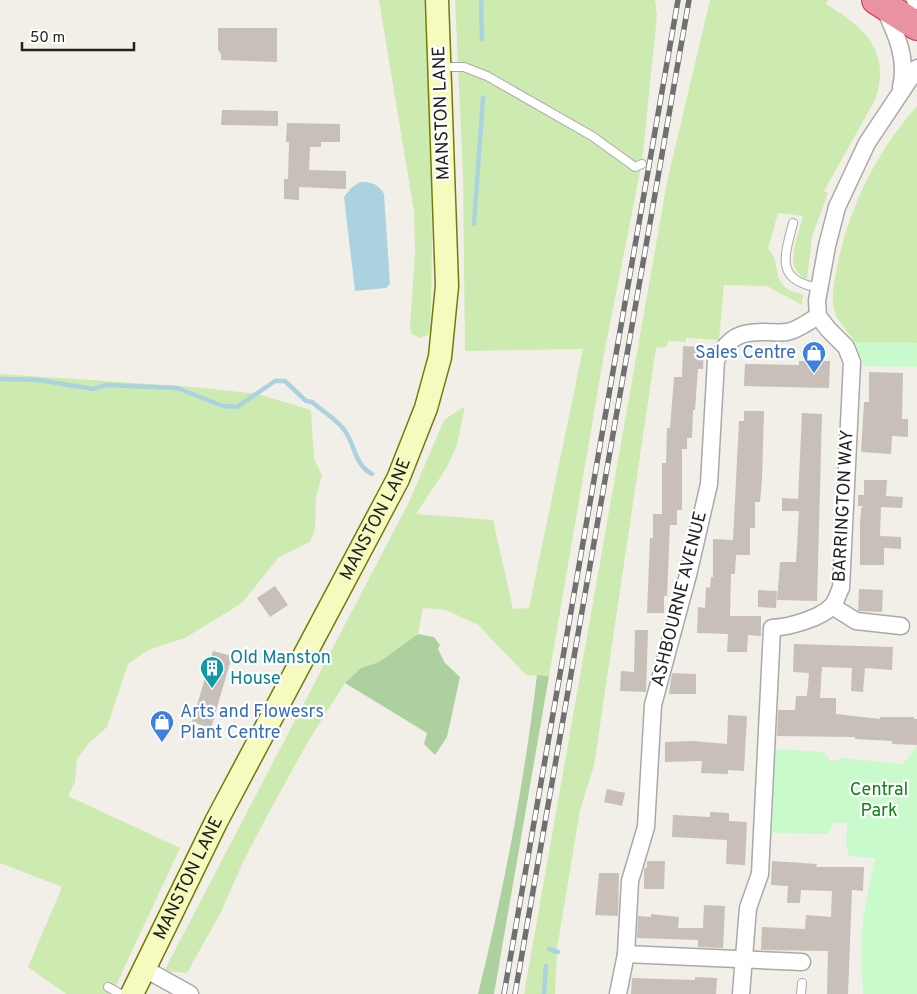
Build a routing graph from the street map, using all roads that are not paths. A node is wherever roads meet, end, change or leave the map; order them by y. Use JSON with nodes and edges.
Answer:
{"nodes":[{"id":1,"x":437,"y":0,"type":"edge"},
{"id":2,"x":880,"y":2,"type":"edge"},
{"id":3,"x":917,"y":26,"type":"edge"},
{"id":4,"x":440,"y":67,"type":"junction"},
{"id":5,"x":917,"y":68,"type":"edge"},
{"id":6,"x":917,"y":80,"type":"edge"},
{"id":7,"x":900,"y":91,"type":"junction"},
{"id":8,"x":642,"y":164,"type":"dead end"},
{"id":9,"x":793,"y":224,"type":"dead end"},
{"id":10,"x":820,"y":288,"type":"junction"},
{"id":11,"x":818,"y":316,"type":"junction"},
{"id":12,"x":832,"y":606,"type":"junction"},
{"id":13,"x":901,"y":626,"type":"dead end"},
{"id":14,"x":626,"y":954,"type":"junction"},
{"id":15,"x":743,"y":960,"type":"junction"},
{"id":16,"x":802,"y":962,"type":"dead end"},
{"id":17,"x":145,"y":969,"type":"junction"},
{"id":18,"x":802,"y":983,"type":"dead end"},
{"id":19,"x":108,"y":987,"type":"dead end"},
{"id":20,"x":121,"y":994,"type":"edge"},
{"id":21,"x":132,"y":994,"type":"edge"},
{"id":22,"x":190,"y":994,"type":"edge"},
{"id":23,"x":618,"y":994,"type":"edge"},
{"id":24,"x":741,"y":994,"type":"edge"},
{"id":25,"x":801,"y":994,"type":"edge"}],
"edges":[{"from":1,"to":4,"type":"street","name":"MANSTON LANE"},
{"from":2,"to":3,"type":"highway"},
{"from":2,"to":7,"type":"street"},
{"from":4,"to":8,"type":"lane"},
{"from":4,"to":17,"type":"street","name":"MANSTON LANE"},
{"from":5,"to":7,"type":"street"},
{"from":6,"to":7,"type":"street"},
{"from":7,"to":10,"type":"street"},
{"from":9,"to":10,"type":"lane"},
{"from":10,"to":11,"type":"street"},
{"from":11,"to":12,"type":"street","name":"BARRINGTON WAY"},
{"from":11,"to":14,"type":"street","name":"ASHBOURNE AVENUE"},
{"from":12,"to":13,"type":"street"},
{"from":12,"to":15,"type":"street","name":"BARRINGTON WAY"},
{"from":14,"to":15,"type":"street"},
{"from":14,"to":23,"type":"street","name":"ASHBOURNE AVENUE"},
{"from":15,"to":16,"type":"street"},
{"from":15,"to":24,"type":"street","name":"BARRINGTON WAY"},
{"from":17,"to":21,"type":"street","name":"MANSTON LANE"},
{"from":17,"to":22,"type":"street"},
{"from":18,"to":25,"type":"lane"},
{"from":19,"to":20,"type":"lane"}]}
